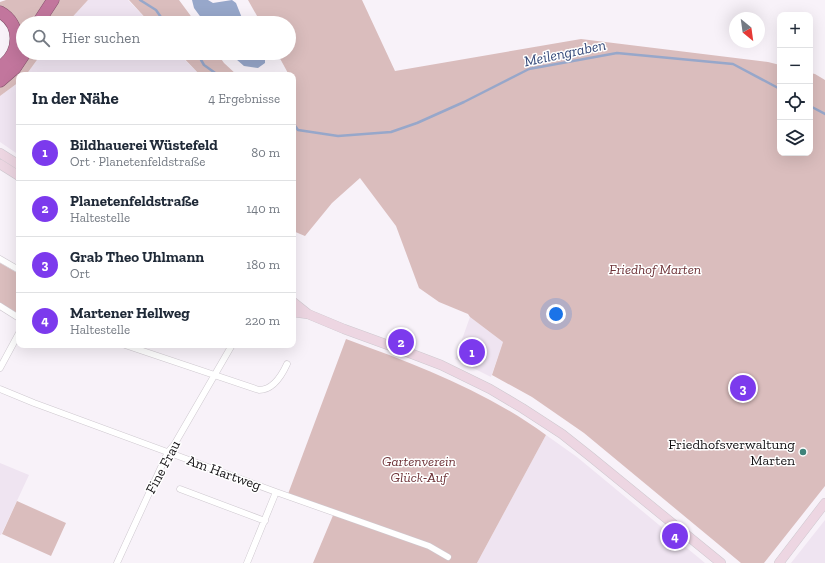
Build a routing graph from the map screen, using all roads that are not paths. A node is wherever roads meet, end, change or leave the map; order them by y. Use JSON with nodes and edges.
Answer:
{"nodes":[{"id":1,"x":53,"y":0,"type":"edge"},
{"id":2,"x":0,"y":12,"type":"edge"},
{"id":3,"x":43,"y":16,"type":"edge"},
{"id":4,"x":20,"y":60,"type":"edge"},
{"id":5,"x":0,"y":67,"type":"edge"},
{"id":6,"x":0,"y":81,"type":"edge"},
{"id":7,"x":1,"y":153,"type":"edge"},
{"id":8,"x":16,"y":163,"type":"edge"},
{"id":9,"x":0,"y":164,"type":"edge"},
{"id":10,"x":16,"y":174,"type":"edge"},
{"id":11,"x":0,"y":259,"type":"edge"},
{"id":12,"x":16,"y":268,"type":"edge"},
{"id":13,"x":296,"y":304,"type":"edge"},
{"id":14,"x":0,"y":306,"type":"edge"},
{"id":15,"x":296,"y":312,"type":"edge"},
{"id":16,"x":308,"y":314,"type":"junction"},
{"id":17,"x":16,"y":316,"type":"edge"},
{"id":18,"x":16,"y":339,"type":"edge"},
{"id":19,"x":134,"y":348,"type":"edge"},
{"id":20,"x":230,"y":348,"type":"edge"},
{"id":21,"x":287,"y":364,"type":"dead end"},
{"id":22,"x":0,"y":368,"type":"edge"},
{"id":23,"x":215,"y":375,"type":"junction"},
{"id":24,"x":0,"y":389,"type":"edge"},
{"id":25,"x":168,"y":452,"type":"junction"},
{"id":26,"x":180,"y":489,"type":"dead end"},
{"id":27,"x":276,"y":492,"type":"junction"},
{"id":28,"x":825,"y":503,"type":"edge"},
{"id":29,"x":265,"y":522,"type":"junction"},
{"id":30,"x":448,"y":557,"type":"dead end"},
{"id":31,"x":117,"y":563,"type":"edge"},
{"id":32,"x":247,"y":563,"type":"edge"},
{"id":33,"x":721,"y":563,"type":"edge"},
{"id":34,"x":779,"y":563,"type":"edge"}],
"edges":[{"from":1,"to":3,"type":"highway"},
{"from":2,"to":5,"type":"highway"},
{"from":4,"to":6,"type":"highway"},
{"from":7,"to":8,"type":"street"},
{"from":9,"to":10,"type":"street"},
{"from":11,"to":12,"type":"street"},
{"from":13,"to":16,"type":"street"},
{"from":14,"to":17,"type":"street"},
{"from":15,"to":16,"type":"street"},
{"from":16,"to":33,"type":"street"},
{"from":18,"to":22,"type":"street"},
{"from":19,"to":23,"type":"street"},
{"from":20,"to":23,"type":"street","name":"Fine Frau"},
{"from":21,"to":23,"type":"street"},
{"from":23,"to":25,"type":"street","name":"Fine Frau"},
{"from":24,"to":25,"type":"street","name":"Am Hartweg"},
{"from":25,"to":27,"type":"street","name":"Am Hartweg"},
{"from":25,"to":31,"type":"street","name":"Fine Frau"},
{"from":26,"to":29,"type":"street"},
{"from":27,"to":29,"type":"street"},
{"from":27,"to":30,"type":"street","name":"Am Hartweg"},
{"from":28,"to":34,"type":"street"},
{"from":29,"to":32,"type":"street"}]}
